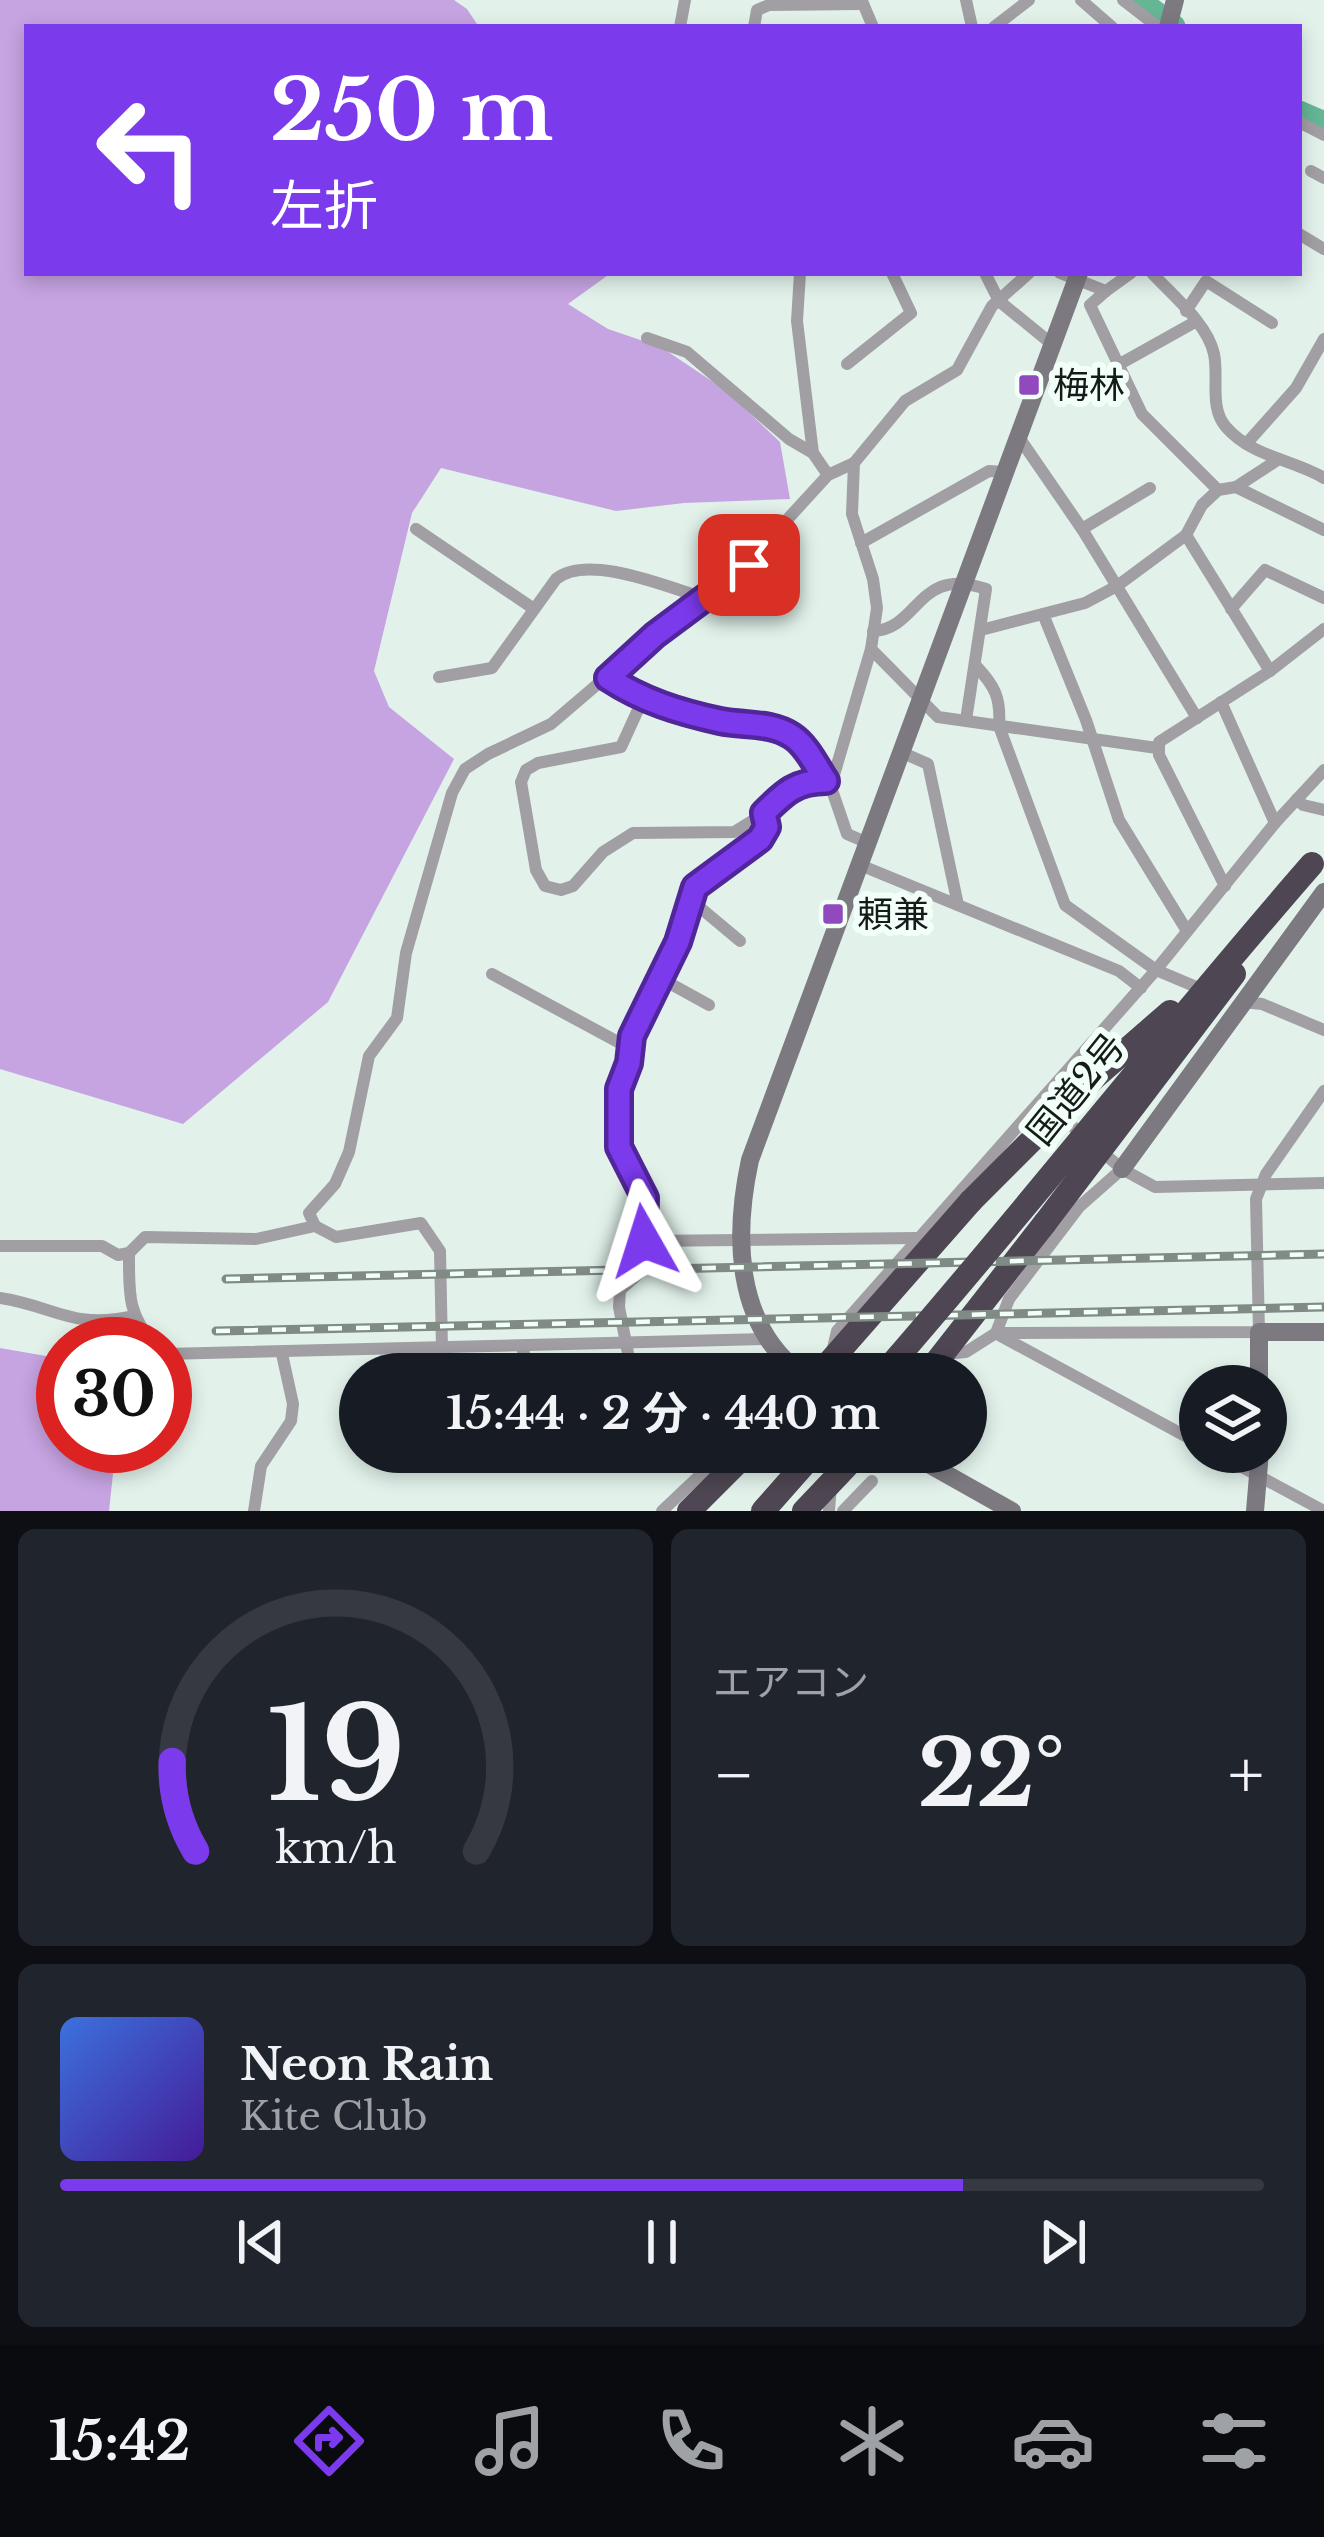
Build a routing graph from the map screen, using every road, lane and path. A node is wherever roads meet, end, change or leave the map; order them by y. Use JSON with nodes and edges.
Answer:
{"nodes":[{"id":1,"x":1029,"y":0,"type":"edge"},
{"id":2,"x":1081,"y":0,"type":"edge"},
{"id":3,"x":1123,"y":0,"type":"edge"},
{"id":4,"x":862,"y":2,"type":"edge"},
{"id":5,"x":755,"y":24,"type":"edge"},
{"id":6,"x":998,"y":24,"type":"edge"},
{"id":7,"x":1109,"y":24,"type":"edge"},
{"id":8,"x":1154,"y":24,"type":"edge"},
{"id":9,"x":800,"y":276,"type":"edge"},
{"id":10,"x":893,"y":276,"type":"edge"},
{"id":11,"x":986,"y":276,"type":"edge"},
{"id":12,"x":1026,"y":276,"type":"edge"},
{"id":13,"x":1072,"y":276,"type":"edge"},
{"id":14,"x":1074,"y":276,"type":"edge"},
{"id":15,"x":1127,"y":276,"type":"edge"},
{"id":16,"x":1155,"y":276,"type":"edge"},
{"id":17,"x":1106,"y":291,"type":"junction"},
{"id":18,"x":999,"y":301,"type":"junction"},
{"id":19,"x":1190,"y":317,"type":"junction"},
{"id":20,"x":1272,"y":323,"type":"dead end"},
{"id":21,"x":647,"y":338,"type":"dead end"},
{"id":22,"x":1324,"y":339,"type":"edge"},
{"id":23,"x":1053,"y":345,"type":"junction"},
{"id":24,"x":847,"y":364,"type":"dead end"},
{"id":25,"x":1118,"y":365,"type":"junction"},
{"id":26,"x":1018,"y":436,"type":"junction"},
{"id":27,"x":1247,"y":443,"type":"junction"},
{"id":28,"x":813,"y":453,"type":"junction"},
{"id":29,"x":1276,"y":461,"type":"junction"},
{"id":30,"x":854,"y":463,"type":"junction"},
{"id":31,"x":1005,"y":472,"type":"junction"},
{"id":32,"x":828,"y":475,"type":"junction"},
{"id":33,"x":1324,"y":478,"type":"edge"},
{"id":34,"x":1236,"y":487,"type":"junction"},
{"id":35,"x":1150,"y":488,"type":"dead end"},
{"id":36,"x":1218,"y":490,"type":"junction"},
{"id":37,"x":416,"y":529,"type":"dead end"},
{"id":38,"x":1082,"y":529,"type":"junction"},
{"id":39,"x":1324,"y":530,"type":"edge"},
{"id":40,"x":1186,"y":535,"type":"junction"},
{"id":41,"x":861,"y":543,"type":"junction"},
{"id":42,"x":967,"y":582,"type":"junction"},
{"id":43,"x":1117,"y":586,"type":"junction"},
{"id":44,"x":704,"y":598,"type":"junction"},
{"id":45,"x":1324,"y":598,"type":"edge"},
{"id":46,"x":534,"y":609,"type":"junction"},
{"id":47,"x":1232,"y":609,"type":"junction"},
{"id":48,"x":1043,"y":614,"type":"junction"},
{"id":49,"x":1324,"y":628,"type":"edge"},
{"id":50,"x":980,"y":630,"type":"junction"},
{"id":51,"x":873,"y":631,"type":"junction"},
{"id":52,"x":871,"y":649,"type":"junction"},
{"id":53,"x":976,"y":666,"type":"junction"},
{"id":54,"x":1270,"y":671,"type":"junction"},
{"id":55,"x":439,"y":677,"type":"dead end"},
{"id":56,"x":608,"y":678,"type":"junction"},
{"id":57,"x":643,"y":700,"type":"junction"},
{"id":58,"x":1221,"y":702,"type":"junction"},
{"id":59,"x":921,"y":703,"type":"junction"},
{"id":60,"x":1197,"y":718,"type":"junction"},
{"id":61,"x":965,"y":720,"type":"junction"},
{"id":62,"x":1000,"y":726,"type":"junction"},
{"id":63,"x":1091,"y":739,"type":"junction"},
{"id":64,"x":1157,"y":748,"type":"junction"},
{"id":65,"x":903,"y":753,"type":"junction"},
{"id":66,"x":1324,"y":770,"type":"edge"},
{"id":67,"x":826,"y":781,"type":"junction"},
{"id":68,"x":1297,"y":799,"type":"junction"},
{"id":69,"x":1324,"y":811,"type":"edge"},
{"id":70,"x":764,"y":813,"type":"junction"},
{"id":71,"x":1275,"y":823,"type":"junction"},
{"id":72,"x":868,"y":843,"type":"junction"},
{"id":73,"x":1318,"y":856,"type":"edge"},
{"id":74,"x":860,"y":865,"type":"junction"},
{"id":75,"x":1225,"y":886,"type":"junction"},
{"id":76,"x":1324,"y":892,"type":"edge"},
{"id":77,"x":691,"y":900,"type":"junction"},
{"id":78,"x":958,"y":905,"type":"junction"},
{"id":79,"x":1187,"y":931,"type":"junction"},
{"id":80,"x":740,"y":941,"type":"dead end"},
{"id":81,"x":1156,"y":970,"type":"junction"},
{"id":82,"x":492,"y":974,"type":"dead end"},
{"id":83,"x":660,"y":978,"type":"junction"},
{"id":84,"x":1141,"y":988,"type":"junction"},
{"id":85,"x":1201,"y":990,"type":"junction"},
{"id":86,"x":1245,"y":1002,"type":"junction"},
{"id":87,"x":709,"y":1005,"type":"dead end"},
{"id":88,"x":1324,"y":1030,"type":"edge"},
{"id":89,"x":632,"y":1049,"type":"junction"},
{"id":90,"x":1324,"y":1090,"type":"edge"},
{"id":91,"x":1041,"y":1099,"type":"junction"},
{"id":92,"x":1122,"y":1169,"type":"junction"},
{"id":93,"x":1324,"y":1183,"type":"edge"},
{"id":94,"x":1260,"y":1184,"type":"junction"},
{"id":95,"x":315,"y":1226,"type":"junction"},
{"id":96,"x":917,"y":1238,"type":"junction"},
{"id":97,"x":740,"y":1240,"type":"junction"},
{"id":98,"x":644,"y":1241,"type":"junction"},
{"id":99,"x":0,"y":1246,"type":"edge"},
{"id":100,"x":129,"y":1253,"type":"junction"},
{"id":101,"x":0,"y":1298,"type":"edge"},
{"id":102,"x":134,"y":1316,"type":"joint"},
{"id":103,"x":1324,"y":1332,"type":"edge"},
{"id":104,"x":996,"y":1333,"type":"junction"},
{"id":105,"x":1029,"y":1333,"type":"junction"},
{"id":106,"x":1259,"y":1333,"type":"junction"},
{"id":107,"x":766,"y":1339,"type":"junction"},
{"id":108,"x":626,"y":1345,"type":"junction"},
{"id":109,"x":522,"y":1348,"type":"junction"},
{"id":110,"x":1023,"y":1348,"type":"junction"},
{"id":111,"x":442,"y":1349,"type":"junction"},
{"id":112,"x":524,"y":1353,"type":"edge"},
{"id":113,"x":628,"y":1353,"type":"edge"},
{"id":114,"x":780,"y":1353,"type":"edge"},
{"id":115,"x":830,"y":1353,"type":"edge"},
{"id":116,"x":839,"y":1353,"type":"edge"},
{"id":117,"x":901,"y":1353,"type":"edge"},
{"id":118,"x":944,"y":1353,"type":"edge"},
{"id":119,"x":963,"y":1353,"type":"edge"},
{"id":120,"x":192,"y":1354,"type":"edge"},
{"id":121,"x":282,"y":1354,"type":"junction"},
{"id":122,"x":1259,"y":1365,"type":"edge"},
{"id":123,"x":1179,"y":1433,"type":"edge"},
{"id":124,"x":714,"y":1473,"type":"edge"},
{"id":125,"x":721,"y":1473,"type":"edge"},
{"id":126,"x":797,"y":1473,"type":"edge"},
{"id":127,"x":841,"y":1473,"type":"edge"},
{"id":128,"x":944,"y":1473,"type":"edge"},
{"id":129,"x":1253,"y":1473,"type":"edge"},
{"id":130,"x":1260,"y":1473,"type":"edge"},
{"id":131,"x":1260,"y":1477,"type":"junction"},
{"id":132,"x":872,"y":1481,"type":"dead end"},
{"id":133,"x":831,"y":1484,"type":"junction"},
{"id":134,"x":254,"y":1511,"type":"edge"},
{"id":135,"x":662,"y":1511,"type":"edge"},
{"id":136,"x":689,"y":1511,"type":"edge"},
{"id":137,"x":764,"y":1511,"type":"edge"},
{"id":138,"x":804,"y":1511,"type":"edge"},
{"id":139,"x":829,"y":1511,"type":"edge"},
{"id":140,"x":843,"y":1511,"type":"edge"},
{"id":141,"x":1012,"y":1511,"type":"edge"},
{"id":142,"x":1255,"y":1511,"type":"edge"},
{"id":143,"x":1324,"y":1511,"type":"edge"}],
"edges":[{"from":1,"to":6,"type":"street"},
{"from":2,"to":7,"type":"street"},
{"from":3,"to":8,"type":"street"},
{"from":4,"to":5,"type":"street"},
{"from":9,"to":28,"type":"street"},
{"from":10,"to":24,"type":"street"},
{"from":11,"to":18,"type":"street"},
{"from":12,"to":18,"type":"street"},
{"from":13,"to":23,"type":"street"},
{"from":14,"to":17,"type":"street"},
{"from":15,"to":17,"type":"street"},
{"from":16,"to":19,"type":"street"},
{"from":17,"to":25,"type":"street"},
{"from":18,"to":23,"type":"street"},
{"from":18,"to":30,"type":"street"},
{"from":19,"to":20,"type":"street"},
{"from":19,"to":25,"type":"street"},
{"from":19,"to":27,"type":"street"},
{"from":21,"to":28,"type":"street"},
{"from":22,"to":27,"type":"street"},
{"from":23,"to":26,"type":"street"},
{"from":25,"to":36,"type":"street"},
{"from":26,"to":31,"type":"street"},
{"from":26,"to":38,"type":"street"},
{"from":27,"to":29,"type":"street"},
{"from":28,"to":32,"type":"street"},
{"from":29,"to":33,"type":"street"},
{"from":29,"to":34,"type":"street"},
{"from":30,"to":32,"type":"street"},
{"from":30,"to":41,"type":"street"},
{"from":31,"to":41,"type":"street"},
{"from":31,"to":42,"type":"street"},
{"from":32,"to":44,"type":"street"},
{"from":34,"to":36,"type":"street"},
{"from":34,"to":39,"type":"street"},
{"from":35,"to":38,"type":"street"},
{"from":36,"to":40,"type":"street"},
{"from":37,"to":46,"type":"street"},
{"from":38,"to":43,"type":"street"},
{"from":40,"to":43,"type":"street"},
{"from":40,"to":47,"type":"street"},
{"from":41,"to":51,"type":"street"},
{"from":42,"to":50,"type":"street"},
{"from":42,"to":51,"type":"street"},
{"from":42,"to":59,"type":"street"},
{"from":43,"to":48,"type":"street"},
{"from":43,"to":60,"type":"street"},
{"from":44,"to":46,"type":"street"},
{"from":44,"to":56,"type":"street"},
{"from":45,"to":47,"type":"street"},
{"from":46,"to":55,"type":"street"},
{"from":47,"to":54,"type":"street"},
{"from":48,"to":50,"type":"street"},
{"from":48,"to":63,"type":"street"},
{"from":49,"to":54,"type":"street"},
{"from":50,"to":53,"type":"street"},
{"from":51,"to":52,"type":"street"},
{"from":52,"to":59,"type":"street"},
{"from":52,"to":67,"type":"street"},
{"from":53,"to":61,"type":"street"},
{"from":53,"to":62,"type":"street"},
{"from":54,"to":58,"type":"street"},
{"from":56,"to":57,"type":"street"},
{"from":56,"to":95,"type":"street"},
{"from":57,"to":67,"type":"street"},
{"from":57,"to":70,"type":"street"},
{"from":58,"to":60,"type":"street"},
{"from":58,"to":71,"type":"street"},
{"from":59,"to":61,"type":"street"},
{"from":59,"to":65,"type":"street"},
{"from":60,"to":64,"type":"street"},
{"from":61,"to":62,"type":"street"},
{"from":62,"to":63,"type":"street"},
{"from":62,"to":81,"type":"street"},
{"from":63,"to":64,"type":"street"},
{"from":63,"to":79,"type":"street"},
{"from":64,"to":75,"type":"street"},
{"from":65,"to":72,"type":"street"},
{"from":65,"to":78,"type":"street"},
{"from":66,"to":68,"type":"street"},
{"from":67,"to":70,"type":"street"},
{"from":67,"to":72,"type":"street"},
{"from":68,"to":69,"type":"street"},
{"from":68,"to":71,"type":"street"},
{"from":70,"to":77,"type":"street"},
{"from":71,"to":75,"type":"street"},
{"from":72,"to":74,"type":"street"},
{"from":73,"to":85,"type":"highway","name":"国道2号","bridge":true},
{"from":73,"to":118,"type":"highway","bridge":true},
{"from":74,"to":78,"type":"street"},
{"from":74,"to":97,"type":"street"},
{"from":75,"to":79,"type":"street"},
{"from":76,"to":86,"type":"street"},
{"from":77,"to":80,"type":"street"},
{"from":77,"to":83,"type":"street"},
{"from":78,"to":84,"type":"street"},
{"from":79,"to":81,"type":"street"},
{"from":81,"to":84,"type":"street"},
{"from":81,"to":86,"type":"street"},
{"from":82,"to":89,"type":"street"},
{"from":83,"to":87,"type":"street"},
{"from":83,"to":89,"type":"street"},
{"from":84,"to":91,"type":"street"},
{"from":85,"to":116,"type":"highway","bridge":true},
{"from":85,"to":117,"type":"highway","name":"国道2号","bridge":true},
{"from":86,"to":88,"type":"street"},
{"from":86,"to":92,"type":"street"},
{"from":89,"to":98,"type":"street"},
{"from":90,"to":94,"type":"street"},
{"from":91,"to":92,"type":"street"},
{"from":91,"to":96,"type":"street"},
{"from":92,"to":94,"type":"street"},
{"from":92,"to":104,"type":"street"},
{"from":93,"to":94,"type":"street"},
{"from":94,"to":106,"type":"street"},
{"from":95,"to":100,"type":"street"},
{"from":95,"to":111,"type":"street"},
{"from":96,"to":97,"type":"street"},
{"from":96,"to":115,"type":"street"},
{"from":97,"to":98,"type":"street"},
{"from":97,"to":107,"type":"street"},
{"from":98,"to":108,"type":"street"},
{"from":99,"to":100,"type":"street"},
{"from":100,"to":102,"type":"street"},
{"from":101,"to":102,"type":"street"},
{"from":103,"to":106,"type":"street"},
{"from":104,"to":105,"type":"street"},
{"from":104,"to":110,"type":"street"},
{"from":104,"to":119,"type":"street"},
{"from":105,"to":106,"type":"street"},
{"from":105,"to":110,"type":"street"},
{"from":106,"to":122,"type":"street"},
{"from":107,"to":108,"type":"street"},
{"from":107,"to":114,"type":"street"},
{"from":108,"to":109,"type":"street"},
{"from":108,"to":113,"type":"street"},
{"from":109,"to":111,"type":"street"},
{"from":109,"to":112,"type":"street"},
{"from":110,"to":123,"type":"street"},
{"from":111,"to":121,"type":"street"},
{"from":120,"to":121,"type":"street"},
{"from":121,"to":134,"type":"street"},
{"from":124,"to":135,"type":"street"},
{"from":125,"to":136,"type":"highway"},
{"from":126,"to":137,"type":"highway"},
{"from":127,"to":133,"type":"highway"},
{"from":128,"to":141,"type":"street"},
{"from":129,"to":131,"type":"street"},
{"from":130,"to":131,"type":"street"},
{"from":131,"to":142,"type":"street"},
{"from":131,"to":143,"type":"street"},
{"from":132,"to":140,"type":"street"},
{"from":133,"to":138,"type":"highway"},
{"from":133,"to":139,"type":"street"}]}
